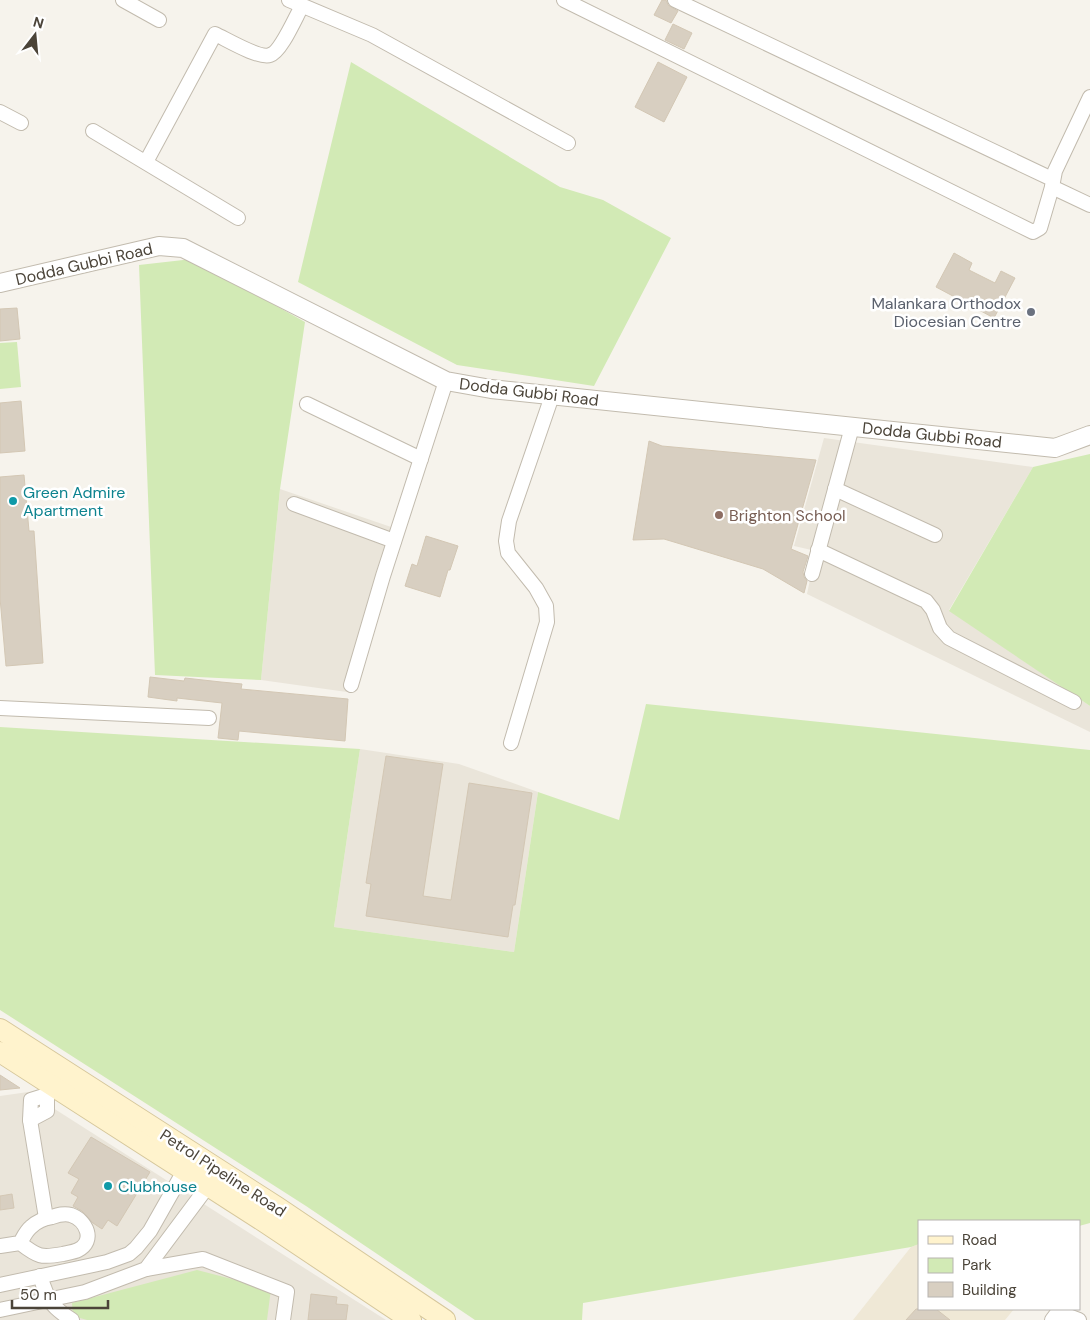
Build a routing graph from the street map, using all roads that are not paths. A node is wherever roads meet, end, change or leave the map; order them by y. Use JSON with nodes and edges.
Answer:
{"nodes":[{"id":1,"x":123,"y":0,"type":"edge"},
{"id":2,"x":564,"y":0,"type":"edge"},
{"id":3,"x":675,"y":0,"type":"edge"},
{"id":4,"x":296,"y":3,"type":"edge"},
{"id":5,"x":159,"y":20,"type":"dead end"},
{"id":6,"x":1090,"y":97,"type":"edge"},
{"id":7,"x":0,"y":112,"type":"edge"},
{"id":8,"x":21,"y":123,"type":"dead end"},
{"id":9,"x":93,"y":131,"type":"dead end"},
{"id":10,"x":568,"y":142,"type":"dead end"},
{"id":11,"x":146,"y":162,"type":"junction"},
{"id":12,"x":1052,"y":183,"type":"junction"},
{"id":13,"x":1090,"y":206,"type":"edge"},
{"id":14,"x":238,"y":218,"type":"dead end"},
{"id":15,"x":0,"y":283,"type":"edge"},
{"id":16,"x":446,"y":382,"type":"junction"},
{"id":17,"x":552,"y":396,"type":"junction"},
{"id":18,"x":307,"y":404,"type":"dead end"},
{"id":19,"x":852,"y":427,"type":"junction"},
{"id":20,"x":1090,"y":435,"type":"edge"},
{"id":21,"x":421,"y":458,"type":"junction"},
{"id":22,"x":835,"y":489,"type":"junction"},
{"id":23,"x":294,"y":504,"type":"dead end"},
{"id":24,"x":935,"y":535,"type":"dead end"},
{"id":25,"x":394,"y":541,"type":"junction"},
{"id":26,"x":818,"y":550,"type":"junction"},
{"id":27,"x":812,"y":574,"type":"dead end"},
{"id":28,"x":351,"y":685,"type":"dead end"},
{"id":29,"x":1074,"y":702,"type":"dead end"},
{"id":30,"x":0,"y":708,"type":"edge"},
{"id":31,"x":209,"y":718,"type":"dead end"},
{"id":32,"x":512,"y":743,"type":"dead end"},
{"id":33,"x":0,"y":1029,"type":"edge"},
{"id":34,"x":0,"y":1052,"type":"edge"},
{"id":35,"x":56,"y":1084,"type":"junction"},
{"id":36,"x":189,"y":1163,"type":"junction"},
{"id":37,"x":212,"y":1177,"type":"junction"},
{"id":38,"x":46,"y":1218,"type":"junction"},
{"id":39,"x":20,"y":1243,"type":"junction"},
{"id":40,"x":0,"y":1246,"type":"edge"},
{"id":41,"x":146,"y":1269,"type":"junction"},
{"id":42,"x":40,"y":1276,"type":"junction"},
{"id":43,"x":0,"y":1285,"type":"edge"},
{"id":44,"x":48,"y":1300,"type":"junction"},
{"id":45,"x":0,"y":1310,"type":"edge"},
{"id":46,"x":72,"y":1320,"type":"edge"},
{"id":47,"x":283,"y":1320,"type":"edge"},
{"id":48,"x":411,"y":1320,"type":"edge"},
{"id":49,"x":445,"y":1320,"type":"edge"},
{"id":50,"x":1052,"y":1320,"type":"edge"},
{"id":51,"x":1079,"y":1320,"type":"edge"}],
"edges":[{"from":1,"to":5,"type":"street"},
{"from":2,"to":12,"type":"street"},
{"from":3,"to":12,"type":"street"},
{"from":4,"to":10,"type":"street"},
{"from":4,"to":11,"type":"street"},
{"from":6,"to":12,"type":"street"},
{"from":7,"to":8,"type":"street"},
{"from":9,"to":11,"type":"street"},
{"from":11,"to":14,"type":"street"},
{"from":12,"to":13,"type":"street"},
{"from":15,"to":16,"type":"street","name":"Dodda Gubbi Road"},
{"from":16,"to":17,"type":"street","name":"Dodda Gubbi Road"},
{"from":16,"to":21,"type":"street"},
{"from":17,"to":19,"type":"street","name":"Dodda Gubbi Road"},
{"from":17,"to":32,"type":"street"},
{"from":18,"to":21,"type":"street"},
{"from":19,"to":20,"type":"street","name":"Dodda Gubbi Road"},
{"from":19,"to":22,"type":"street"},
{"from":21,"to":25,"type":"street"},
{"from":22,"to":24,"type":"street"},
{"from":22,"to":26,"type":"street"},
{"from":23,"to":25,"type":"street"},
{"from":25,"to":28,"type":"street"},
{"from":26,"to":27,"type":"street"},
{"from":26,"to":29,"type":"street"},
{"from":30,"to":31,"type":"street"},
{"from":33,"to":35,"type":"main road","name":"Petrol Pipeline Road"},
{"from":34,"to":35,"type":"main road","name":"Petrol Pipeline Road"},
{"from":35,"to":36,"type":"main road","name":"Petrol Pipeline Road"},
{"from":35,"to":38,"type":"street"},
{"from":36,"to":37,"type":"main road","name":"Petrol Pipeline Road"},
{"from":36,"to":42,"type":"street"},
{"from":37,"to":41,"type":"street"},
{"from":37,"to":48,"type":"main road","name":"Petrol Pipeline Road"},
{"from":37,"to":49,"type":"main road","name":"Petrol Pipeline Road"},
{"from":38,"to":39,"type":"street"},
{"from":38,"to":39,"type":"street"},
{"from":39,"to":40,"type":"street"},
{"from":41,"to":44,"type":"street"},
{"from":41,"to":47,"type":"street"},
{"from":42,"to":43,"type":"street"},
{"from":42,"to":44,"type":"street"},
{"from":44,"to":45,"type":"street"},
{"from":44,"to":46,"type":"street"},
{"from":50,"to":51,"type":"street"}]}
